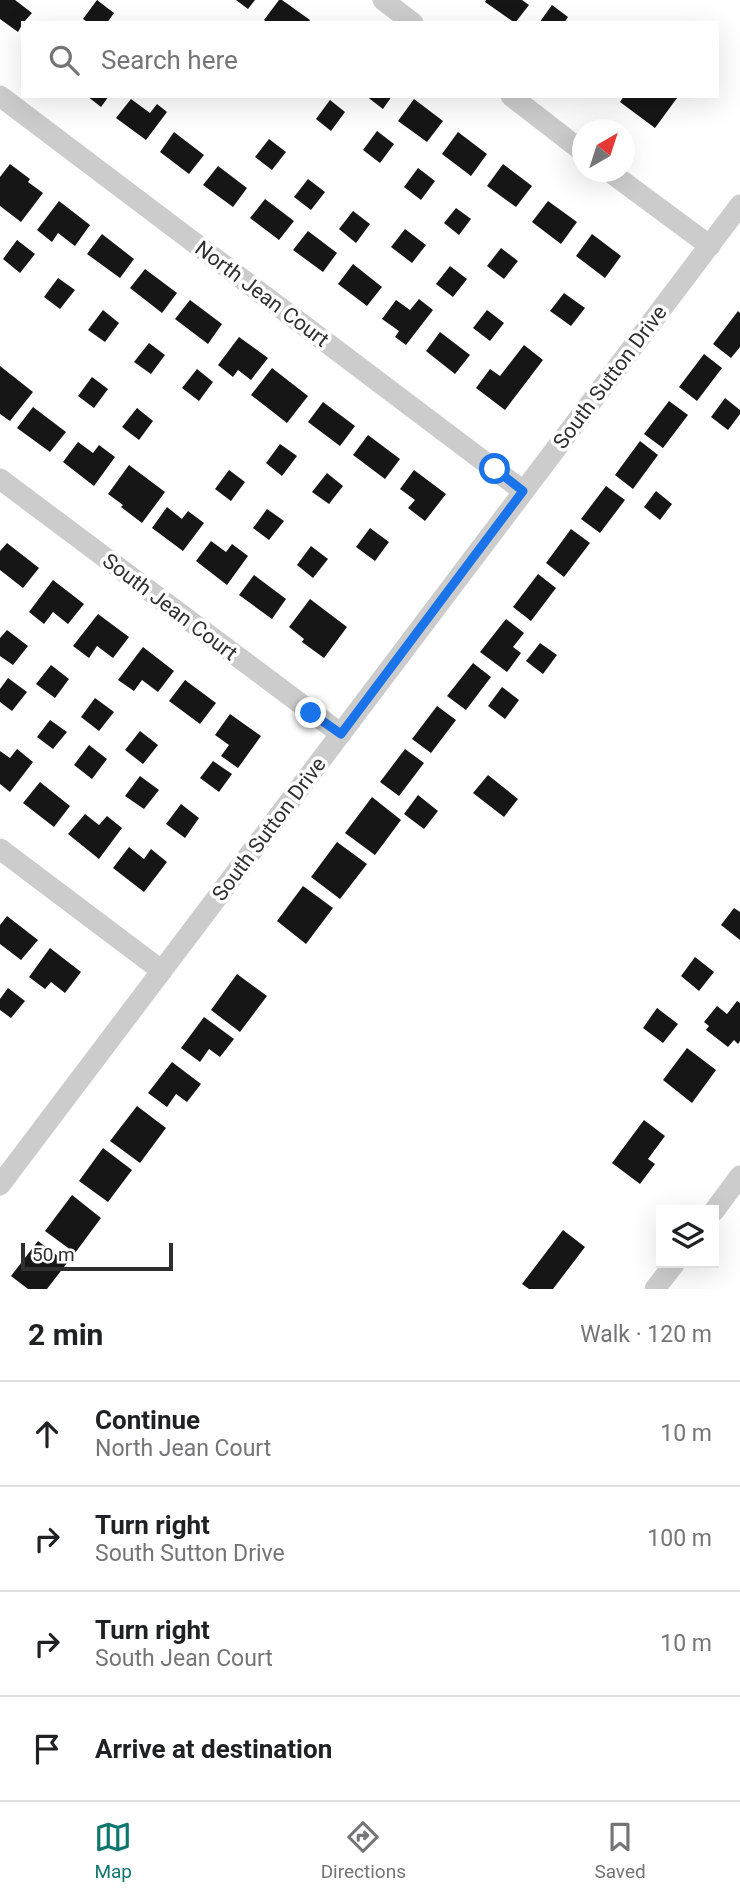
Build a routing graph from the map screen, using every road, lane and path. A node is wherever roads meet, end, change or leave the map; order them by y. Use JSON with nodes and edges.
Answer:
{"nodes":[{"id":1,"x":383,"y":0,"type":"edge"},
{"id":2,"x":410,"y":21,"type":"edge"},
{"id":3,"x":0,"y":96,"type":"edge"},
{"id":4,"x":513,"y":98,"type":"edge"},
{"id":5,"x":572,"y":142,"type":"edge"},
{"id":6,"x":624,"y":182,"type":"edge"},
{"id":7,"x":740,"y":205,"type":"edge"},
{"id":8,"x":710,"y":246,"type":"junction"},
{"id":9,"x":0,"y":479,"type":"edge"},
{"id":10,"x":523,"y":491,"type":"junction"},
{"id":11,"x":341,"y":734,"type":"junction"},
{"id":12,"x":0,"y":849,"type":"edge"},
{"id":13,"x":162,"y":971,"type":"junction"},
{"id":14,"x":740,"y":1177,"type":"edge"},
{"id":15,"x":0,"y":1185,"type":"edge"},
{"id":16,"x":719,"y":1205,"type":"edge"},
{"id":17,"x":671,"y":1268,"type":"edge"},
{"id":18,"x":655,"y":1289,"type":"edge"}],
"edges":[{"from":1,"to":2,"type":"street"},
{"from":3,"to":10,"type":"street","name":"North Jean Court"},
{"from":4,"to":5,"type":"street"},
{"from":6,"to":8,"type":"street"},
{"from":7,"to":8,"type":"street","name":"South Sutton Drive"},
{"from":8,"to":10,"type":"street","name":"South Sutton Drive"},
{"from":9,"to":11,"type":"street","name":"South Jean Court"},
{"from":10,"to":11,"type":"street","name":"South Sutton Drive"},
{"from":11,"to":13,"type":"street","name":"South Sutton Drive"},
{"from":12,"to":13,"type":"street"},
{"from":13,"to":15,"type":"street","name":"South Sutton Drive"},
{"from":14,"to":16,"type":"street"},
{"from":17,"to":18,"type":"street"}]}
